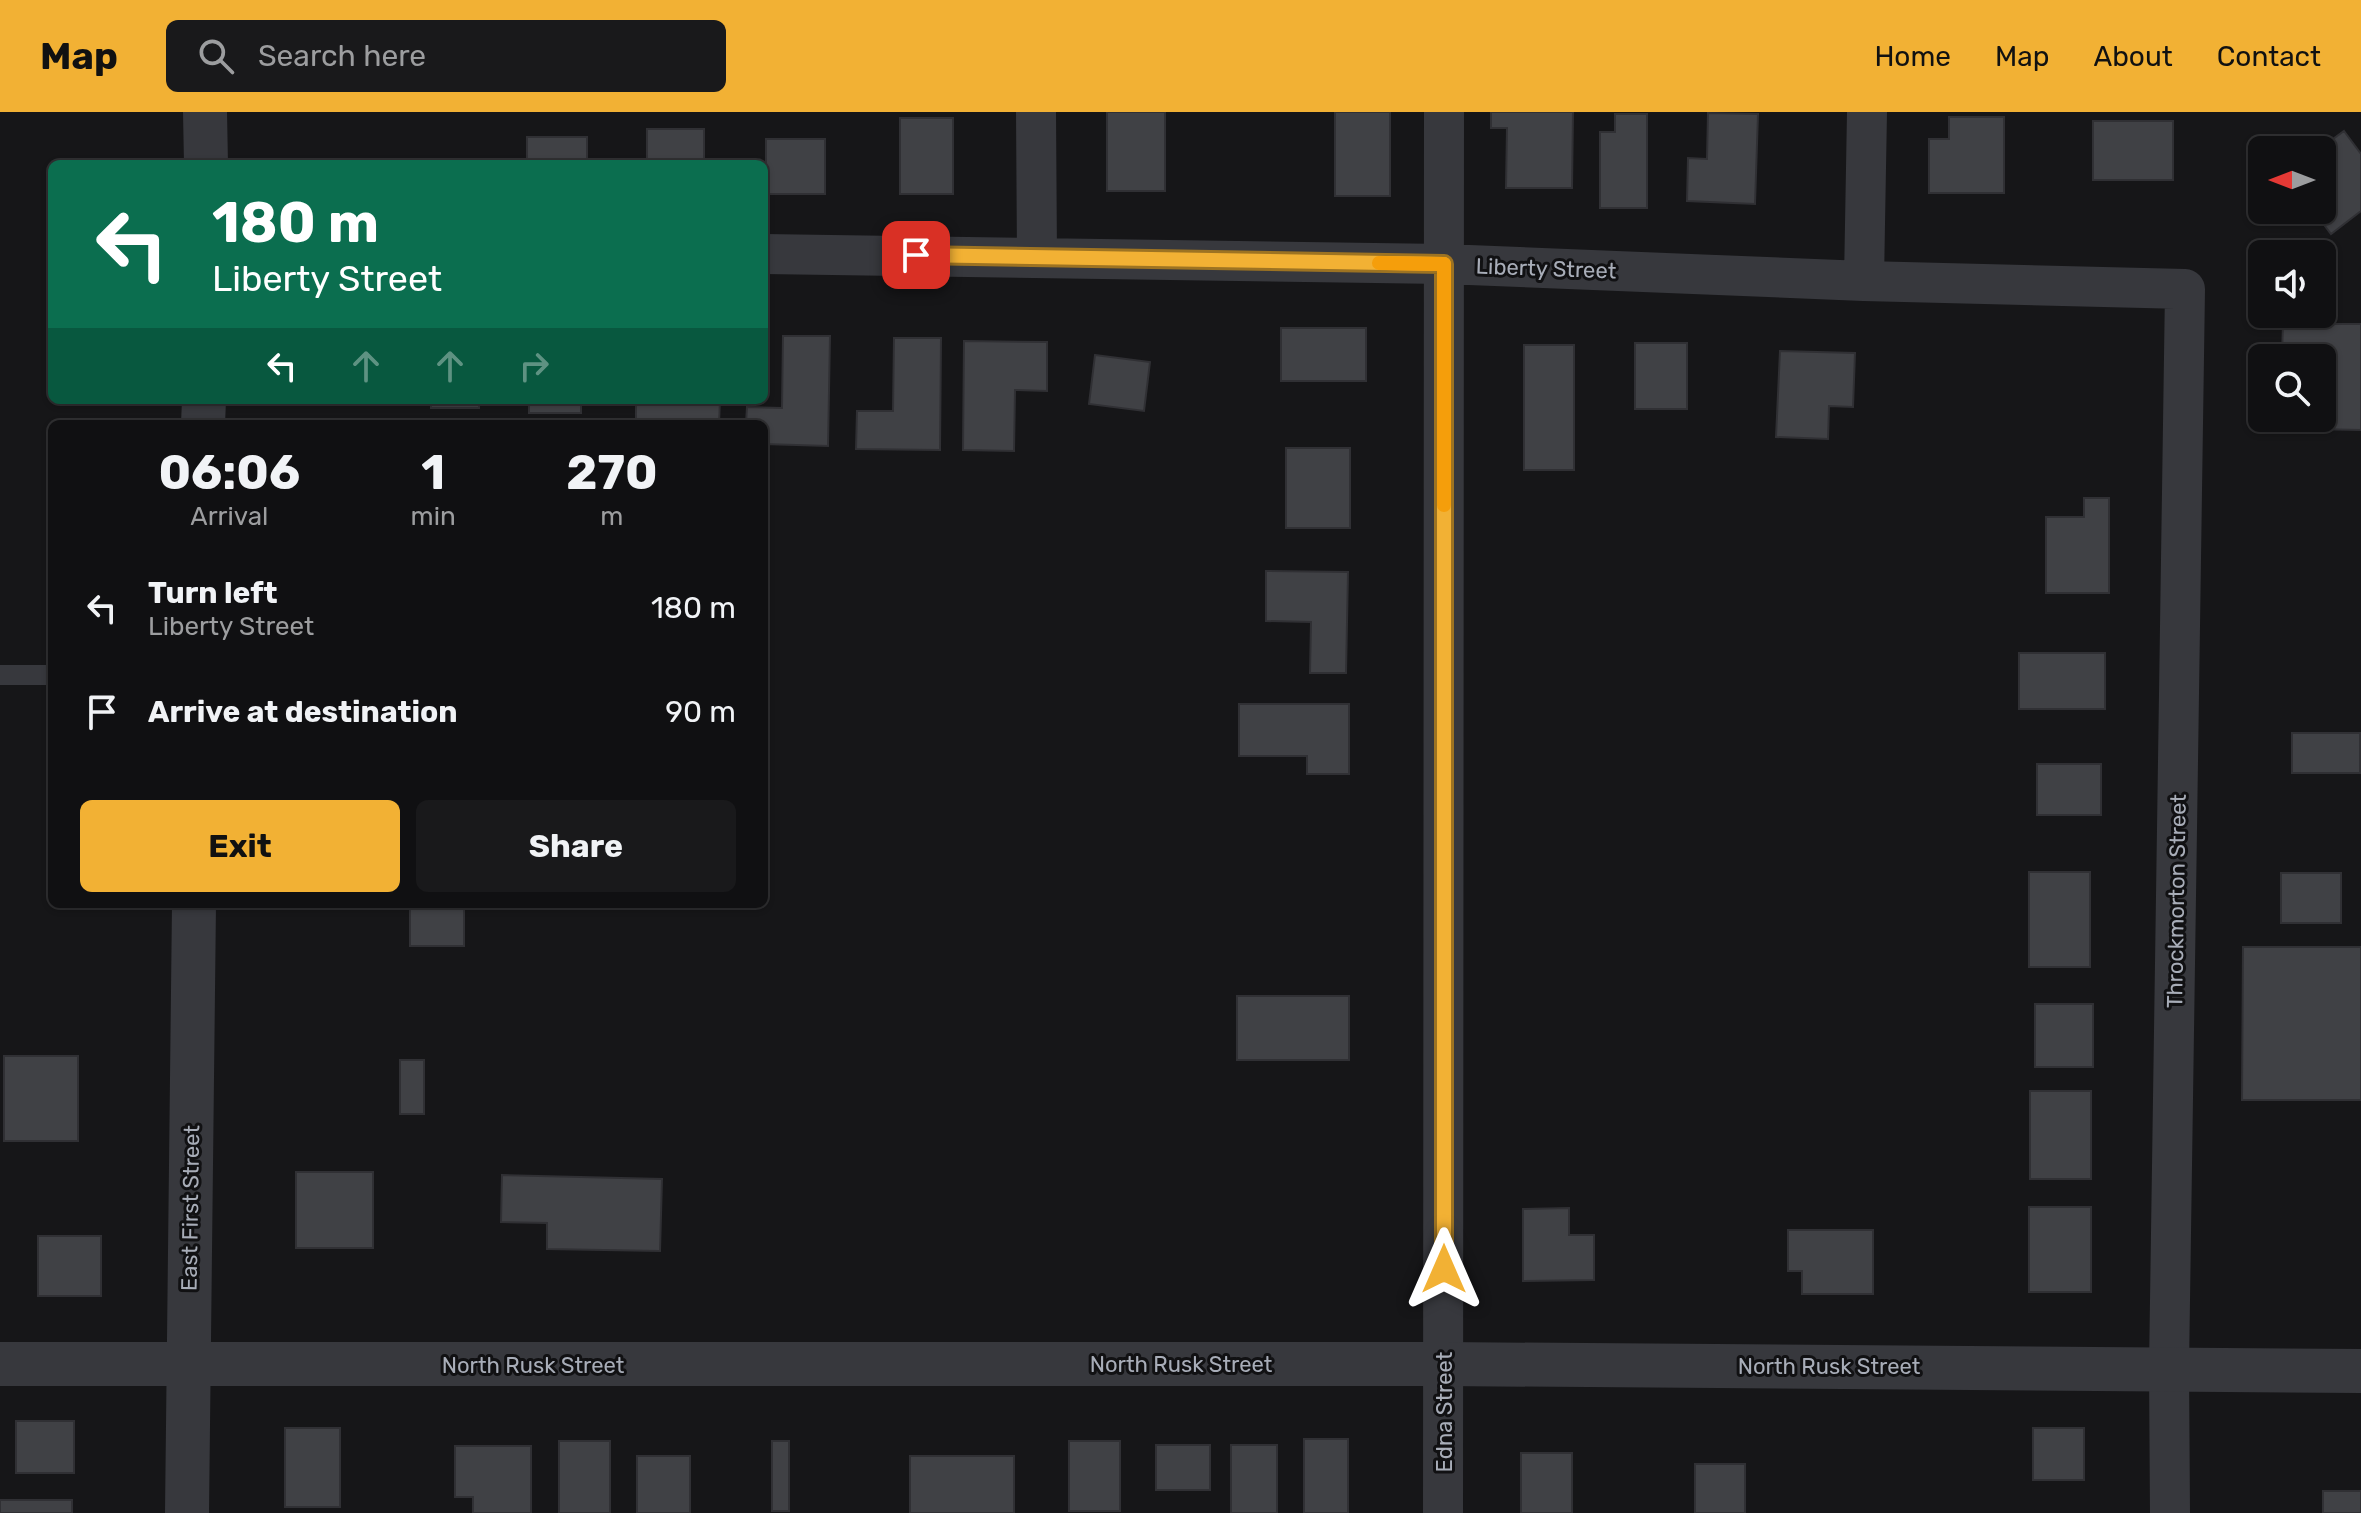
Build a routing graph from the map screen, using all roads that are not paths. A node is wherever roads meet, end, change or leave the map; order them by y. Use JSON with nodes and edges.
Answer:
{"nodes":[{"id":1,"x":205,"y":112,"type":"edge"},
{"id":2,"x":1036,"y":112,"type":"edge"},
{"id":3,"x":1444,"y":112,"type":"edge"},
{"id":4,"x":1867,"y":112,"type":"edge"},
{"id":5,"x":206,"y":160,"type":"edge"},
{"id":6,"x":768,"y":254,"type":"edge"},
{"id":7,"x":1037,"y":256,"type":"junction"},
{"id":8,"x":1444,"y":264,"type":"junction"},
{"id":9,"x":1864,"y":281,"type":"junction"},
{"id":10,"x":2185,"y":289,"type":"joint"},
{"id":11,"x":0,"y":675,"type":"edge"},
{"id":12,"x":48,"y":675,"type":"edge"},
{"id":13,"x":194,"y":908,"type":"edge"},
{"id":14,"x":0,"y":1364,"type":"edge"},
{"id":15,"x":1444,"y":1364,"type":"junction"},
{"id":16,"x":188,"y":1366,"type":"junction"},
{"id":17,"x":2169,"y":1368,"type":"junction"},
{"id":18,"x":2361,"y":1371,"type":"edge"},
{"id":19,"x":187,"y":1513,"type":"edge"},
{"id":20,"x":1443,"y":1513,"type":"edge"},
{"id":21,"x":2170,"y":1513,"type":"edge"}],
"edges":[{"from":1,"to":5,"type":"street"},
{"from":2,"to":7,"type":"street"},
{"from":3,"to":8,"type":"street","name":"Edna Street"},
{"from":4,"to":9,"type":"street"},
{"from":6,"to":7,"type":"street","name":"Liberty Street"},
{"from":7,"to":8,"type":"street","name":"Liberty Street"},
{"from":8,"to":9,"type":"street","name":"Liberty Street"},
{"from":8,"to":15,"type":"street","name":"Edna Street"},
{"from":9,"to":10,"type":"street","name":"Liberty Street"},
{"from":10,"to":17,"type":"street","name":"Throckmorton Street"},
{"from":11,"to":12,"type":"lane"},
{"from":13,"to":16,"type":"street","name":"East First Street"},
{"from":14,"to":16,"type":"street","name":"North Rusk Street"},
{"from":15,"to":16,"type":"street","name":"North Rusk Street"},
{"from":15,"to":17,"type":"street","name":"North Rusk Street"},
{"from":15,"to":20,"type":"street","name":"Edna Street"},
{"from":16,"to":19,"type":"street","name":"East First Street"},
{"from":17,"to":18,"type":"street","name":"North Rusk Street"},
{"from":17,"to":21,"type":"street","name":"Throckmorton Street"}]}
